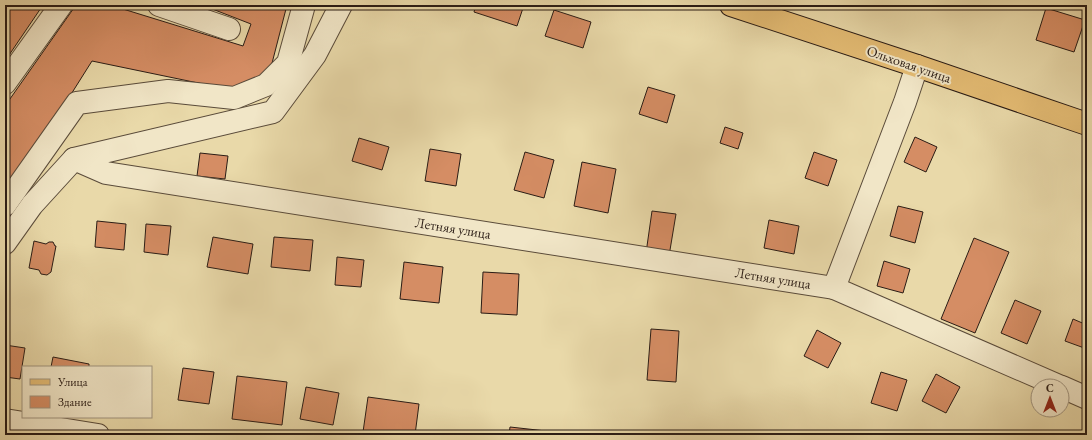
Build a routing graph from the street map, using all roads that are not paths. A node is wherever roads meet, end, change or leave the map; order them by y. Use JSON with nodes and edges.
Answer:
{"nodes":[{"id":1,"x":60,"y":5,"type":"edge"},
{"id":2,"x":159,"y":5,"type":"edge"},
{"id":3,"x":304,"y":5,"type":"edge"},
{"id":4,"x":341,"y":5,"type":"edge"},
{"id":5,"x":731,"y":5,"type":"edge"},
{"id":6,"x":229,"y":29,"type":"dead end"},
{"id":7,"x":917,"y":66,"type":"junction"},
{"id":8,"x":5,"y":83,"type":"edge"},
{"id":9,"x":1087,"y":124,"type":"edge"},
{"id":10,"x":74,"y":159,"type":"junction"},
{"id":11,"x":5,"y":205,"type":"edge"},
{"id":12,"x":5,"y":243,"type":"edge"},
{"id":13,"x":834,"y":288,"type":"junction"},
{"id":14,"x":1041,"y":378,"type":"edge"},
{"id":15,"x":1070,"y":391,"type":"edge"},
{"id":16,"x":1087,"y":398,"type":"edge"},
{"id":17,"x":5,"y":420,"type":"edge"},
{"id":18,"x":98,"y":435,"type":"edge"}],
"edges":[{"from":1,"to":8,"type":"street"},
{"from":2,"to":6,"type":"street"},
{"from":3,"to":11,"type":"street"},
{"from":4,"to":10,"type":"street"},
{"from":5,"to":7,"type":"main road","name":"Ольховая улица"},
{"from":7,"to":9,"type":"main road","name":"Ольховая улица"},
{"from":7,"to":13,"type":"street"},
{"from":10,"to":12,"type":"street"},
{"from":10,"to":13,"type":"street","name":"Летняя улица"},
{"from":13,"to":14,"type":"street","name":"Летняя улица"},
{"from":15,"to":16,"type":"street"},
{"from":17,"to":18,"type":"street"}]}
